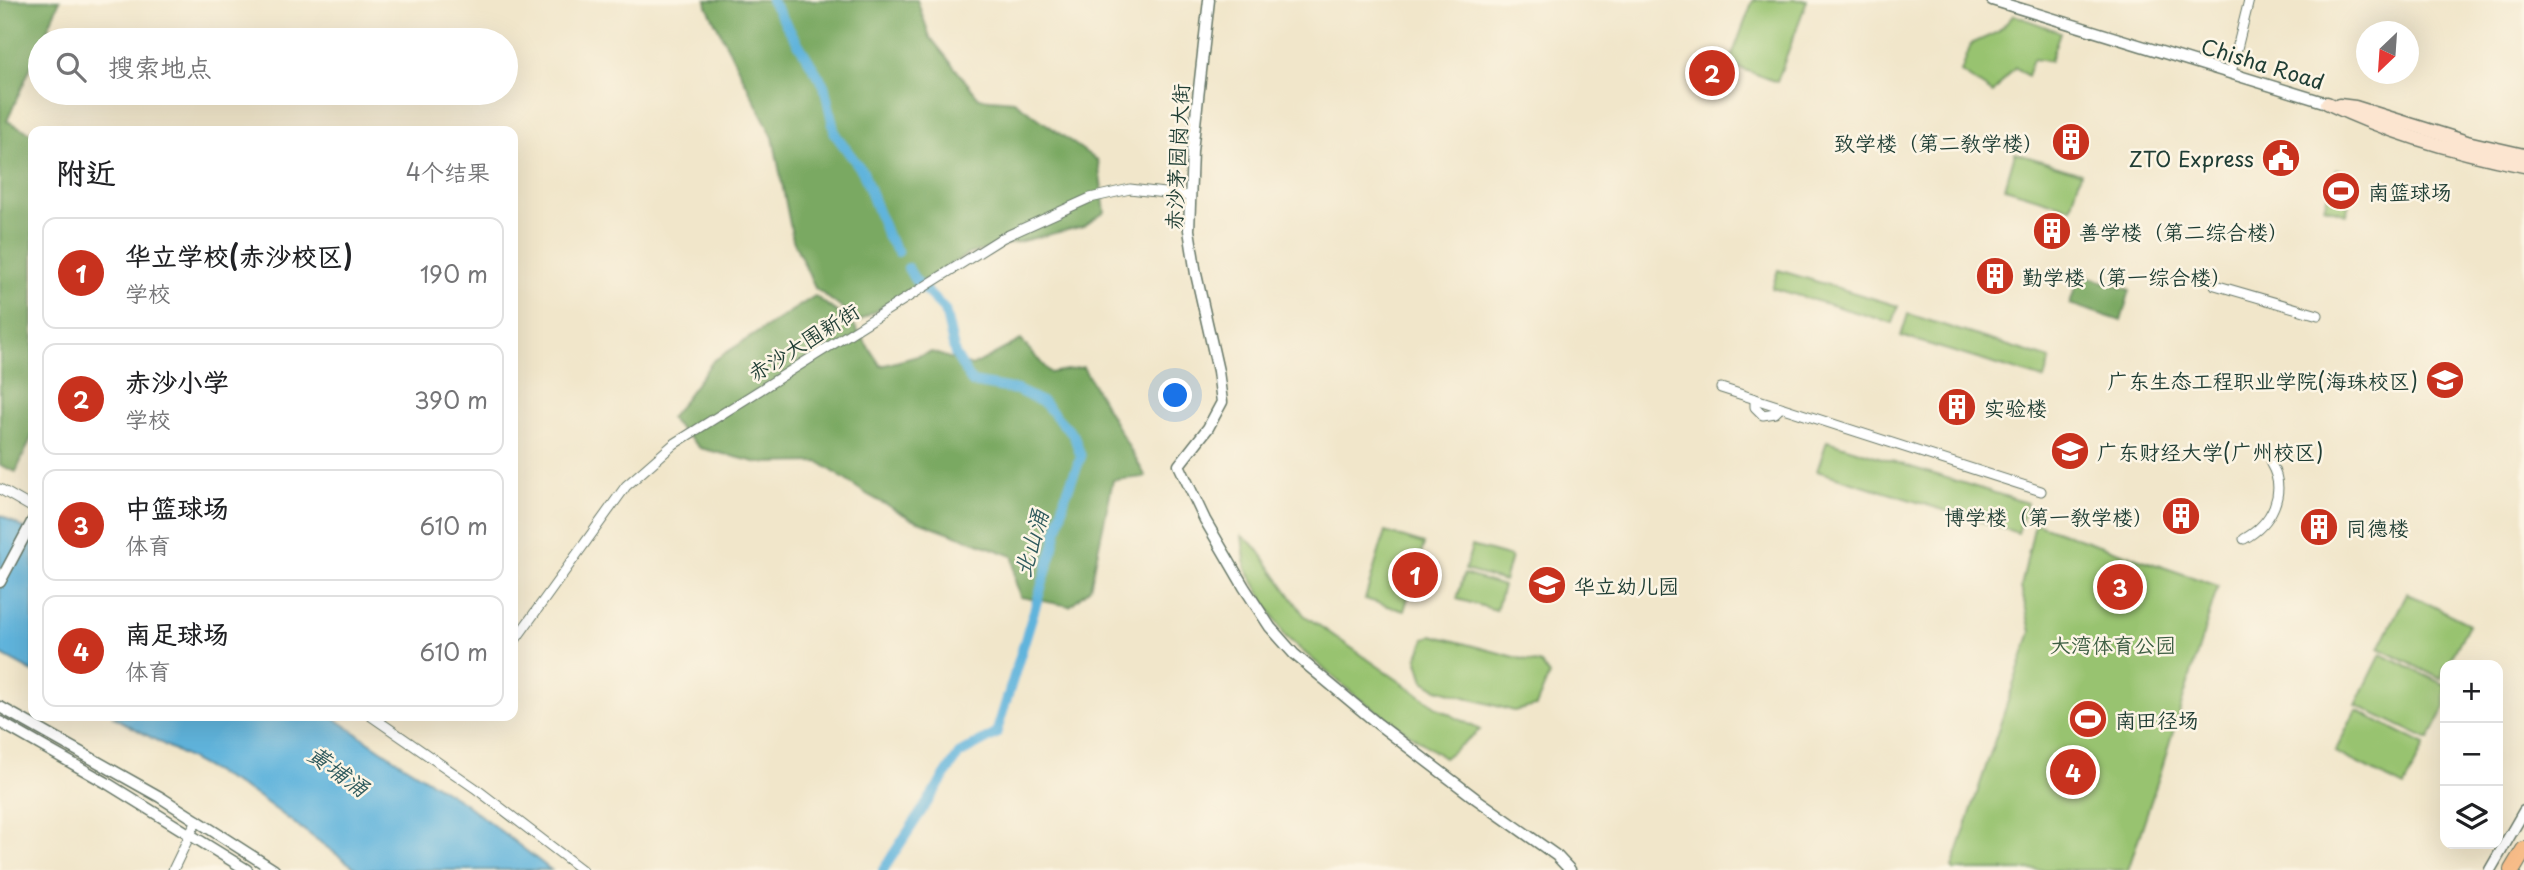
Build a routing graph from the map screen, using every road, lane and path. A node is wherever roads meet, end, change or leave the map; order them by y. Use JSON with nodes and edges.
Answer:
{"nodes":[{"id":1,"x":1209,"y":0,"type":"edge"},
{"id":2,"x":1992,"y":0,"type":"edge"},
{"id":3,"x":2249,"y":0,"type":"edge"},
{"id":4,"x":2231,"y":73,"type":"junction"},
{"id":5,"x":2327,"y":103,"type":"junction"},
{"id":6,"x":2524,"y":155,"type":"edge"},
{"id":7,"x":2524,"y":166,"type":"edge"},
{"id":8,"x":1190,"y":195,"type":"junction"},
{"id":9,"x":2216,"y":285,"type":"dead end"},
{"id":10,"x":2318,"y":315,"type":"dead end"},
{"id":11,"x":1721,"y":388,"type":"dead end"},
{"id":12,"x":2271,"y":464,"type":"dead end"},
{"id":13,"x":0,"y":489,"type":"edge"},
{"id":14,"x":2041,"y":491,"type":"dead end"},
{"id":15,"x":28,"y":505,"type":"edge"},
{"id":16,"x":28,"y":529,"type":"edge"},
{"id":17,"x":2244,"y":539,"type":"dead end"},
{"id":18,"x":0,"y":582,"type":"edge"},
{"id":19,"x":518,"y":636,"type":"edge"},
{"id":20,"x":0,"y":707,"type":"edge"},
{"id":21,"x":378,"y":721,"type":"edge"},
{"id":22,"x":0,"y":722,"type":"edge"},
{"id":23,"x":2524,"y":811,"type":"edge"},
{"id":24,"x":197,"y":820,"type":"junction"},
{"id":25,"x":190,"y":834,"type":"junction"},
{"id":26,"x":2524,"y":849,"type":"edge"},
{"id":27,"x":173,"y":870,"type":"edge"},
{"id":28,"x":247,"y":870,"type":"edge"},
{"id":29,"x":274,"y":870,"type":"edge"},
{"id":30,"x":582,"y":870,"type":"edge"},
{"id":31,"x":1570,"y":870,"type":"edge"},
{"id":32,"x":2490,"y":870,"type":"edge"},
{"id":33,"x":2512,"y":870,"type":"edge"}],
"edges":[{"from":1,"to":8,"type":"street","name":"赤沙茅园岗大街"},
{"from":2,"to":4,"type":"street","name":"Chisha Road"},
{"from":3,"to":4,"type":"street"},
{"from":4,"to":5,"type":"street","name":"Chisha Road"},
{"from":5,"to":6,"type":"main road","name":"Chisha Road"},
{"from":5,"to":7,"type":"main road"},
{"from":8,"to":19,"type":"street","name":"赤沙大围新街"},
{"from":8,"to":31,"type":"street","name":"赤沙茅园岗大街"},
{"from":9,"to":10,"type":"street"},
{"from":11,"to":14,"type":"street"},
{"from":12,"to":17,"type":"street"},
{"from":13,"to":15,"type":"street"},
{"from":16,"to":18,"type":"street"},
{"from":20,"to":24,"type":"street"},
{"from":21,"to":30,"type":"street"},
{"from":22,"to":25,"type":"street"},
{"from":23,"to":32,"type":"street"},
{"from":24,"to":25,"type":"street"},
{"from":24,"to":29,"type":"street"},
{"from":25,"to":27,"type":"street"},
{"from":25,"to":28,"type":"street"},
{"from":26,"to":33,"type":"highway"}]}
